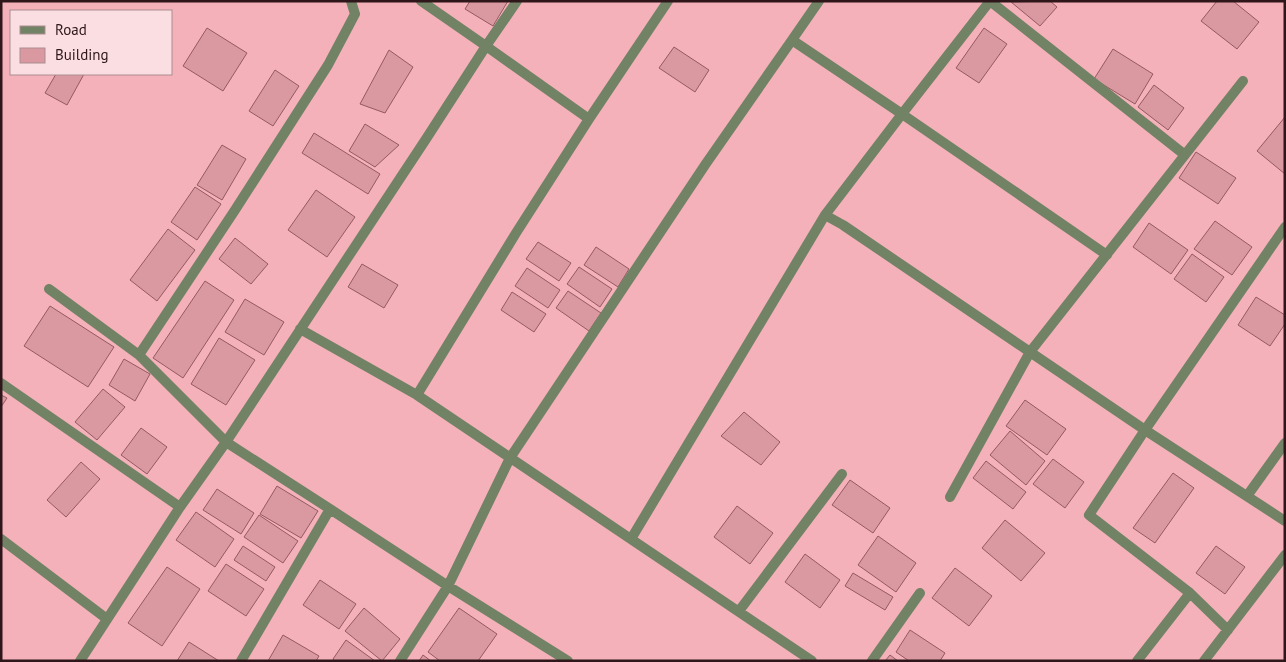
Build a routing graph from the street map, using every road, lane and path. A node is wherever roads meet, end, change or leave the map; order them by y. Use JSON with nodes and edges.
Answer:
{"nodes":[{"id":1,"x":352,"y":1,"type":"edge"},
{"id":2,"x":420,"y":1,"type":"edge"},
{"id":3,"x":517,"y":1,"type":"edge"},
{"id":4,"x":668,"y":1,"type":"edge"},
{"id":5,"x":819,"y":1,"type":"edge"},
{"id":6,"x":990,"y":1,"type":"edge"},
{"id":7,"x":792,"y":40,"type":"junction"},
{"id":8,"x":486,"y":46,"type":"junction"},
{"id":9,"x":1243,"y":81,"type":"dead end"},
{"id":10,"x":902,"y":114,"type":"junction"},
{"id":11,"x":589,"y":119,"type":"junction"},
{"id":12,"x":1185,"y":156,"type":"junction"},
{"id":13,"x":825,"y":215,"type":"junction"},
{"id":14,"x":1285,"y":227,"type":"edge"},
{"id":15,"x":1107,"y":255,"type":"junction"},
{"id":16,"x":49,"y":289,"type":"dead end"},
{"id":17,"x":300,"y":329,"type":"junction"},
{"id":18,"x":1030,"y":352,"type":"junction"},
{"id":19,"x":139,"y":355,"type":"junction"},
{"id":20,"x":1,"y":383,"type":"edge"},
{"id":21,"x":417,"y":395,"type":"junction"},
{"id":22,"x":1145,"y":430,"type":"junction"},
{"id":23,"x":226,"y":442,"type":"junction"},
{"id":24,"x":1285,"y":443,"type":"edge"},
{"id":25,"x":510,"y":458,"type":"junction"},
{"id":26,"x":842,"y":474,"type":"dead end"},
{"id":27,"x":1247,"y":496,"type":"junction"},
{"id":28,"x":950,"y":497,"type":"dead end"},
{"id":29,"x":180,"y":507,"type":"junction"},
{"id":30,"x":330,"y":509,"type":"junction"},
{"id":31,"x":1285,"y":521,"type":"edge"},
{"id":32,"x":1,"y":539,"type":"edge"},
{"id":33,"x":631,"y":539,"type":"junction"},
{"id":34,"x":1285,"y":555,"type":"edge"},
{"id":35,"x":448,"y":586,"type":"junction"},
{"id":36,"x":920,"y":593,"type":"dead end"},
{"id":37,"x":1190,"y":593,"type":"junction"},
{"id":38,"x":739,"y":612,"type":"junction"},
{"id":39,"x":107,"y":619,"type":"junction"},
{"id":40,"x":1228,"y":630,"type":"junction"},
{"id":41,"x":562,"y":659,"type":"edge"},
{"id":42,"x":80,"y":661,"type":"edge"},
{"id":43,"x":240,"y":661,"type":"edge"},
{"id":44,"x":400,"y":661,"type":"edge"},
{"id":45,"x":812,"y":661,"type":"edge"},
{"id":46,"x":872,"y":661,"type":"edge"},
{"id":47,"x":1137,"y":661,"type":"edge"},
{"id":48,"x":1204,"y":661,"type":"edge"}],
"edges":[{"from":1,"to":19,"type":"street"},
{"from":2,"to":8,"type":"street"},
{"from":3,"to":8,"type":"street"},
{"from":4,"to":11,"type":"street"},
{"from":5,"to":7,"type":"street"},
{"from":6,"to":10,"type":"street"},
{"from":6,"to":12,"type":"street"},
{"from":7,"to":10,"type":"street"},
{"from":7,"to":25,"type":"street"},
{"from":8,"to":11,"type":"street"},
{"from":8,"to":17,"type":"street"},
{"from":9,"to":12,"type":"street"},
{"from":10,"to":13,"type":"street"},
{"from":10,"to":15,"type":"street"},
{"from":11,"to":21,"type":"street"},
{"from":12,"to":15,"type":"street"},
{"from":13,"to":18,"type":"street"},
{"from":13,"to":33,"type":"street"},
{"from":14,"to":22,"type":"street"},
{"from":15,"to":18,"type":"street"},
{"from":16,"to":19,"type":"street"},
{"from":17,"to":21,"type":"street"},
{"from":17,"to":23,"type":"street"},
{"from":18,"to":22,"type":"street"},
{"from":18,"to":28,"type":"street"},
{"from":19,"to":23,"type":"street"},
{"from":20,"to":29,"type":"street"},
{"from":21,"to":25,"type":"street"},
{"from":22,"to":27,"type":"street"},
{"from":22,"to":37,"type":"street"},
{"from":23,"to":29,"type":"street"},
{"from":23,"to":30,"type":"street"},
{"from":24,"to":27,"type":"street"},
{"from":25,"to":33,"type":"street"},
{"from":25,"to":35,"type":"street"},
{"from":26,"to":38,"type":"street"},
{"from":27,"to":31,"type":"street"},
{"from":29,"to":39,"type":"street"},
{"from":30,"to":35,"type":"street"},
{"from":30,"to":43,"type":"street"},
{"from":32,"to":39,"type":"street"},
{"from":33,"to":38,"type":"street"},
{"from":34,"to":40,"type":"street"},
{"from":35,"to":41,"type":"street"},
{"from":35,"to":44,"type":"street"},
{"from":36,"to":46,"type":"street"},
{"from":37,"to":40,"type":"street"},
{"from":37,"to":47,"type":"street"},
{"from":38,"to":45,"type":"street"},
{"from":39,"to":42,"type":"street"},
{"from":40,"to":48,"type":"street"}]}
